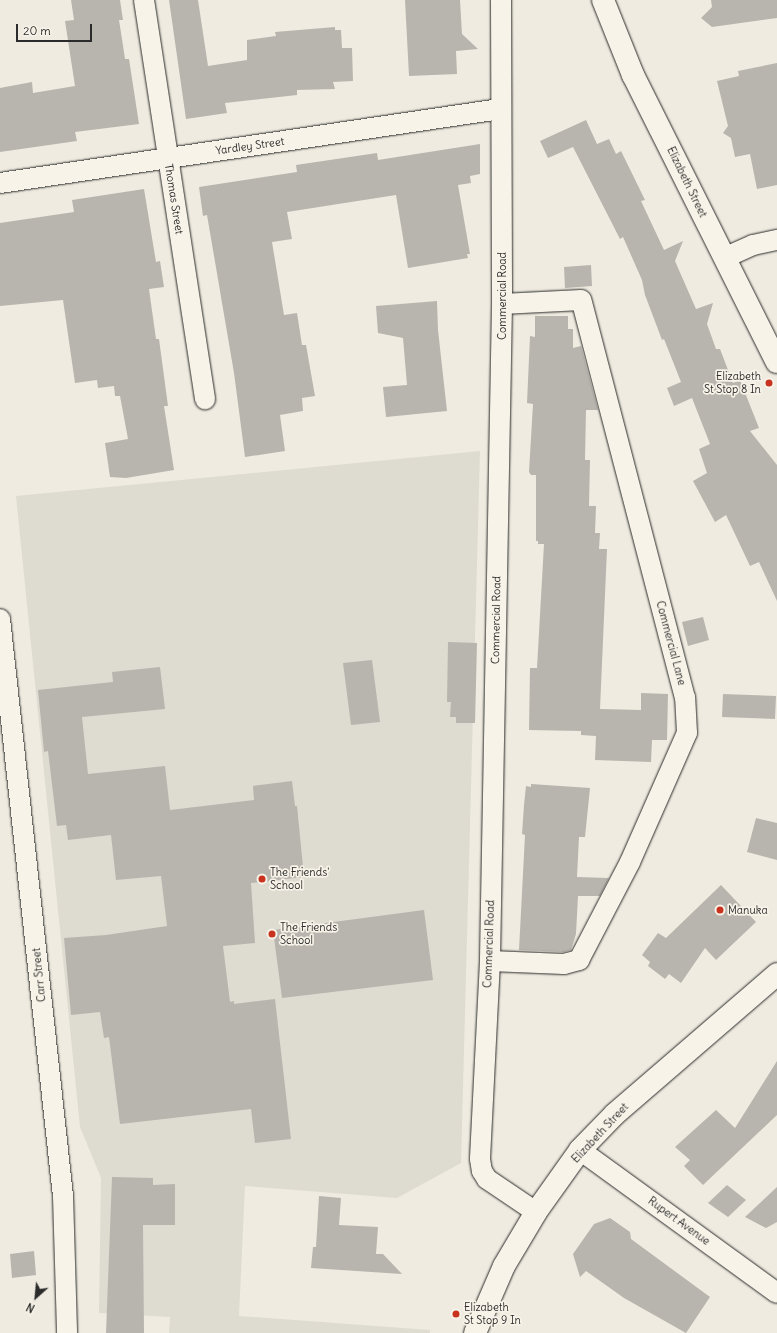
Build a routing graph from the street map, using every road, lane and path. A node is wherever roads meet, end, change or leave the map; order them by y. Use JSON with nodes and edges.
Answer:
{"nodes":[{"id":1,"x":144,"y":0,"type":"edge"},
{"id":2,"x":501,"y":0,"type":"edge"},
{"id":3,"x":603,"y":0,"type":"edge"},
{"id":4,"x":500,"y":109,"type":"junction"},
{"id":5,"x":167,"y":158,"type":"junction"},
{"id":6,"x":0,"y":183,"type":"edge"},
{"id":7,"x":777,"y":240,"type":"edge"},
{"id":8,"x":724,"y":258,"type":"junction"},
{"id":9,"x":502,"y":304,"type":"junction"},
{"id":10,"x":777,"y":362,"type":"edge"},
{"id":11,"x":205,"y":398,"type":"dead end"},
{"id":12,"x":0,"y":618,"type":"edge"},
{"id":13,"x":490,"y":961,"type":"junction"},
{"id":14,"x":777,"y":974,"type":"edge"},
{"id":15,"x":580,"y":1150,"type":"junction"},
{"id":16,"x":536,"y":1212,"type":"junction"},
{"id":17,"x":777,"y":1292,"type":"edge"},
{"id":18,"x":68,"y":1333,"type":"edge"},
{"id":19,"x":475,"y":1333,"type":"edge"}],
"edges":[{"from":1,"to":5,"type":"street","name":"Thomas Street"},
{"from":2,"to":4,"type":"street","name":"Commercial Road"},
{"from":3,"to":8,"type":"main road","name":"Elizabeth Street"},
{"from":4,"to":5,"type":"street","name":"Yardley Street"},
{"from":4,"to":9,"type":"street","name":"Commercial Road"},
{"from":5,"to":6,"type":"street","name":"Yardley Street"},
{"from":5,"to":11,"type":"street","name":"Thomas Street"},
{"from":7,"to":8,"type":"street"},
{"from":8,"to":10,"type":"main road","name":"Elizabeth Street"},
{"from":9,"to":13,"type":"street","name":"Commercial Road"},
{"from":9,"to":13,"type":"street","name":"Commercial Lane"},
{"from":12,"to":18,"type":"street","name":"Carr Street"},
{"from":13,"to":16,"type":"street","name":"Commercial Road"},
{"from":14,"to":15,"type":"main road","name":"Elizabeth Street"},
{"from":15,"to":16,"type":"main road","name":"Elizabeth Street"},
{"from":15,"to":17,"type":"street","name":"Rupert Avenue"},
{"from":16,"to":19,"type":"main road","name":"Elizabeth Street"}]}
